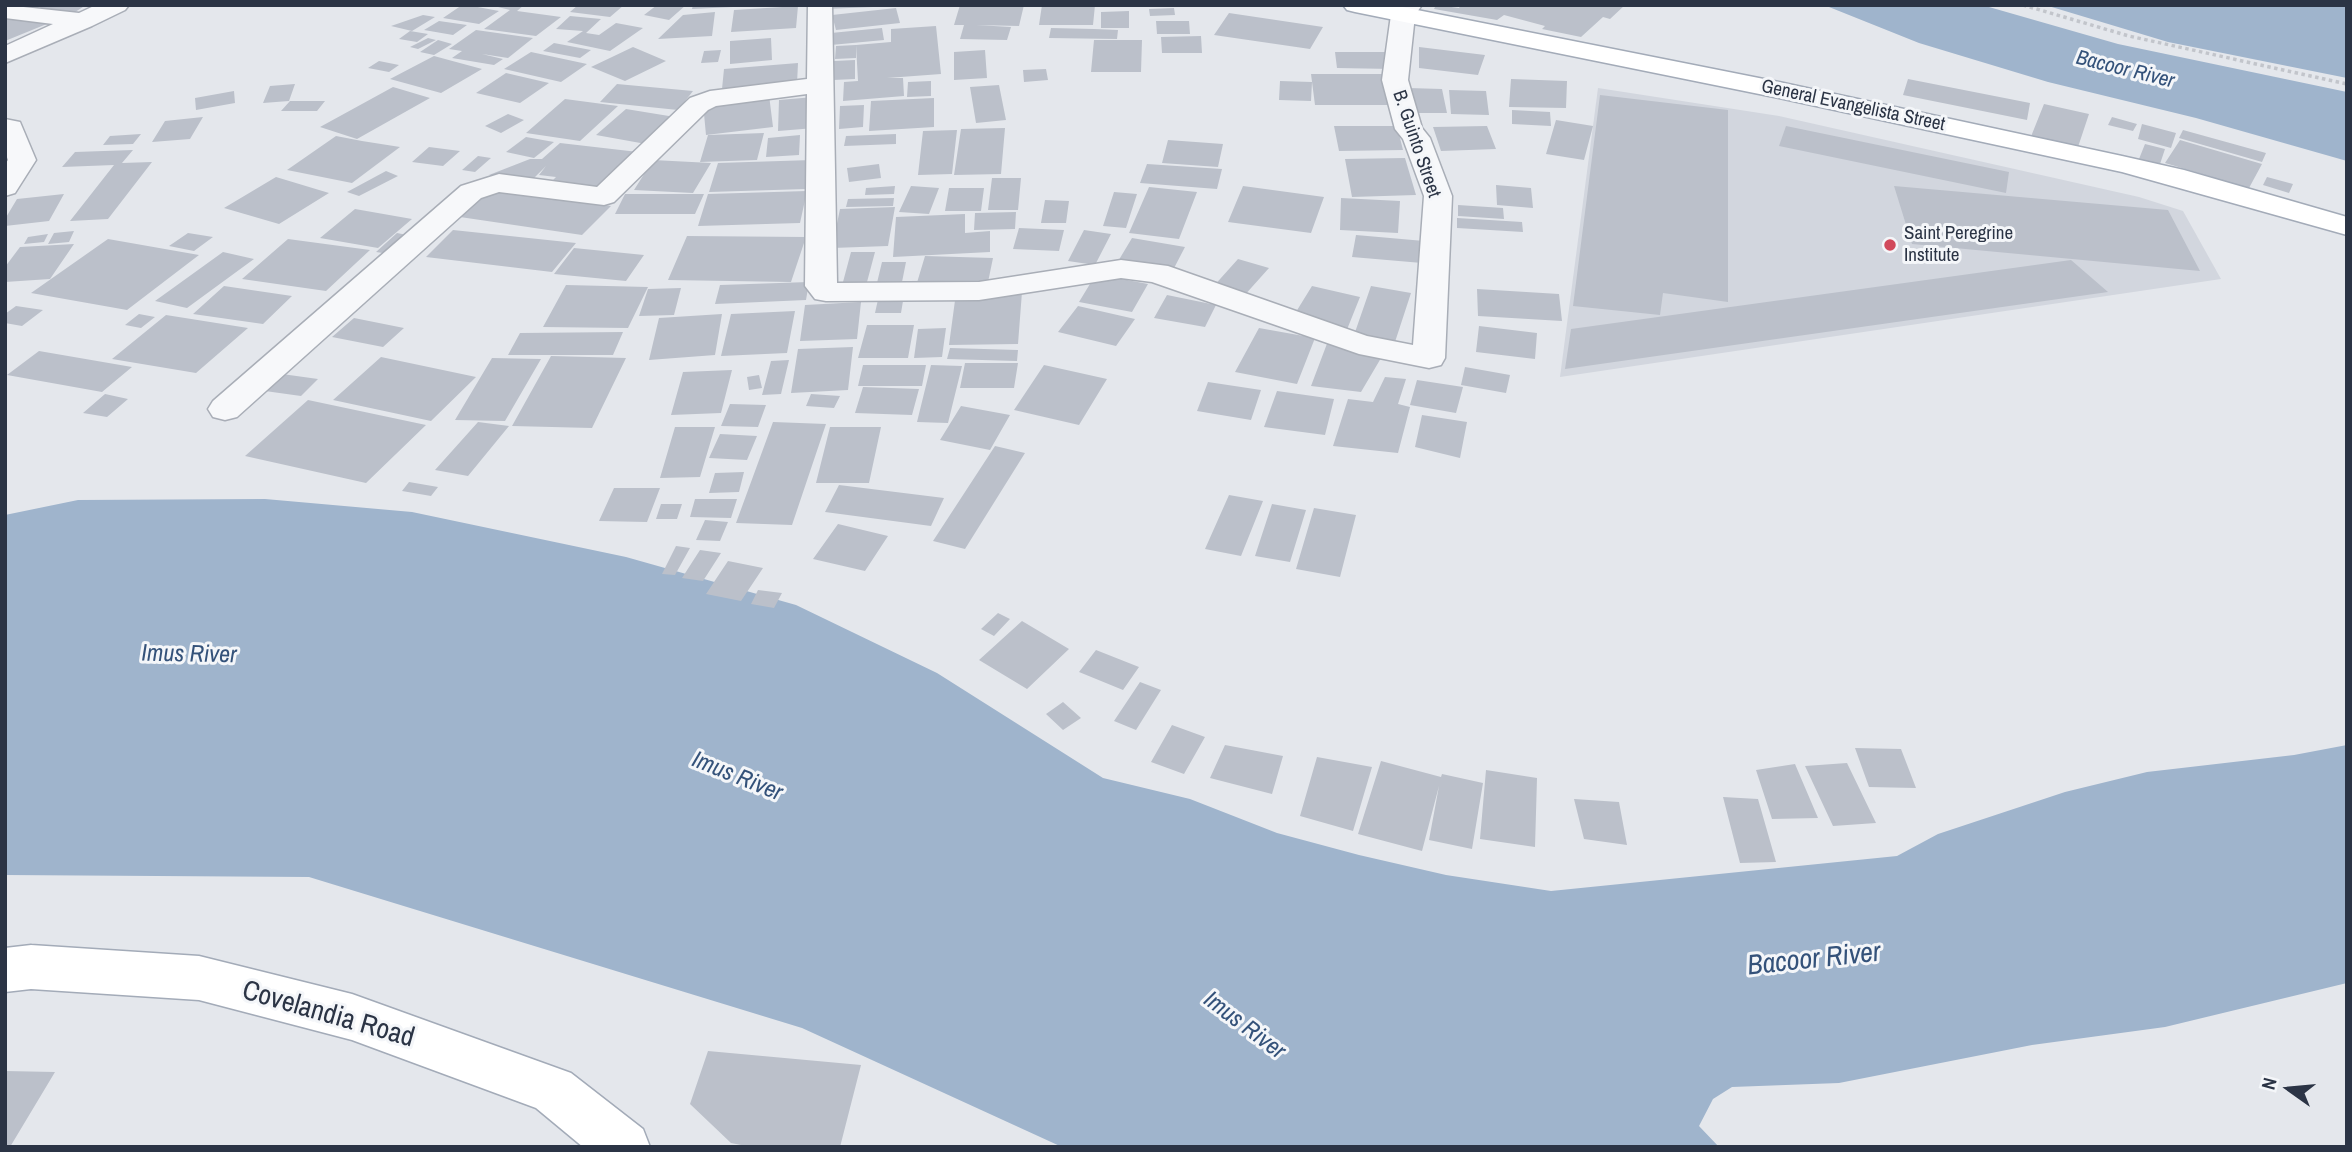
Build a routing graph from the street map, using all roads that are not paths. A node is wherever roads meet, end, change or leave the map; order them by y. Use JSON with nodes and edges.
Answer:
{"nodes":[{"id":1,"x":117,"y":5,"type":"edge"},
{"id":2,"x":820,"y":5,"type":"edge"},
{"id":3,"x":1355,"y":5,"type":"edge"},
{"id":4,"x":1407,"y":10,"type":"edge"},
{"id":5,"x":5,"y":11,"type":"edge"},
{"id":6,"x":83,"y":21,"type":"junction"},
{"id":7,"x":5,"y":55,"type":"edge"},
{"id":8,"x":820,"y":85,"type":"junction"},
{"id":9,"x":5,"y":127,"type":"edge"},
{"id":10,"x":5,"y":187,"type":"edge"},
{"id":11,"x":2347,"y":226,"type":"edge"},
{"id":12,"x":225,"y":409,"type":"dead end"},
{"id":13,"x":5,"y":970,"type":"edge"},
{"id":14,"x":624,"y":1147,"type":"edge"}],
"edges":[{"from":1,"to":6,"type":"street"},
{"from":2,"to":8,"type":"street"},
{"from":3,"to":4,"type":"main road","name":"General Evangelista Street"},
{"from":4,"to":8,"type":"street","name":"B. Guinto Street"},
{"from":4,"to":11,"type":"main road","name":"General Evangelista Street"},
{"from":5,"to":6,"type":"street"},
{"from":6,"to":7,"type":"street"},
{"from":8,"to":12,"type":"street"},
{"from":9,"to":10,"type":"street"},
{"from":13,"to":14,"type":"main road","name":"Covelandia Road"}]}
